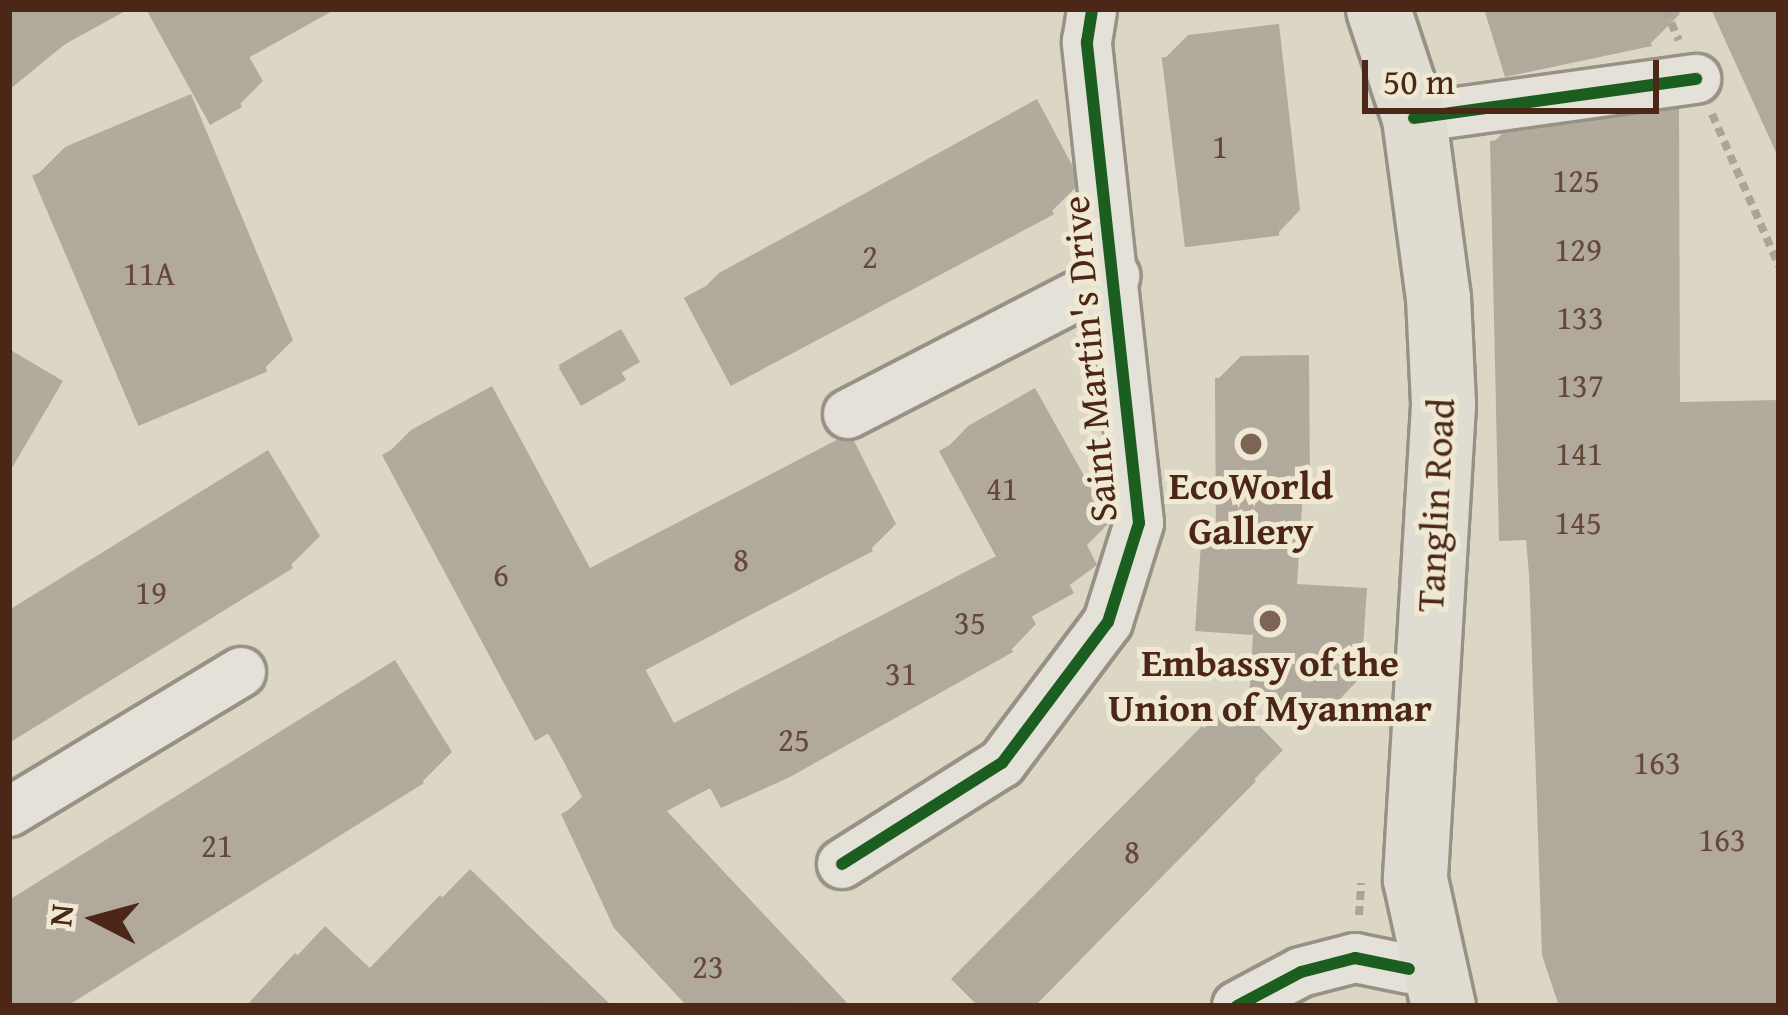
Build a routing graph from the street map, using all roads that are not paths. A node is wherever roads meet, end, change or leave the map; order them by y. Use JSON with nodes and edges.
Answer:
{"nodes":[{"id":1,"x":1092,"y":9,"type":"edge"},
{"id":2,"x":1378,"y":9,"type":"edge"},
{"id":3,"x":1696,"y":79,"type":"road end"},
{"id":4,"x":1414,"y":118,"type":"junction"},
{"id":5,"x":1115,"y":276,"type":"junction"},
{"id":6,"x":848,"y":414,"type":"dead end"},
{"id":7,"x":241,"y":672,"type":"dead end"},
{"id":8,"x":9,"y":812,"type":"edge"},
{"id":9,"x":842,"y":865,"type":"dead end"},
{"id":10,"x":1404,"y":985,"type":"edge"},
{"id":11,"x":1237,"y":1006,"type":"edge"}],
"edges":[{"from":1,"to":5,"type":"street","name":"Saint Martin's Drive"},
{"from":2,"to":4,"type":"main road","name":"Tanglin Road"},
{"from":3,"to":4,"type":"street"},
{"from":4,"to":10,"type":"main road","name":"Tanglin Road"},
{"from":5,"to":6,"type":"street","name":"Saint Martin's Drive"},
{"from":5,"to":9,"type":"street","name":"Saint Martin's Drive"},
{"from":7,"to":8,"type":"street"},
{"from":10,"to":11,"type":"street"}]}
